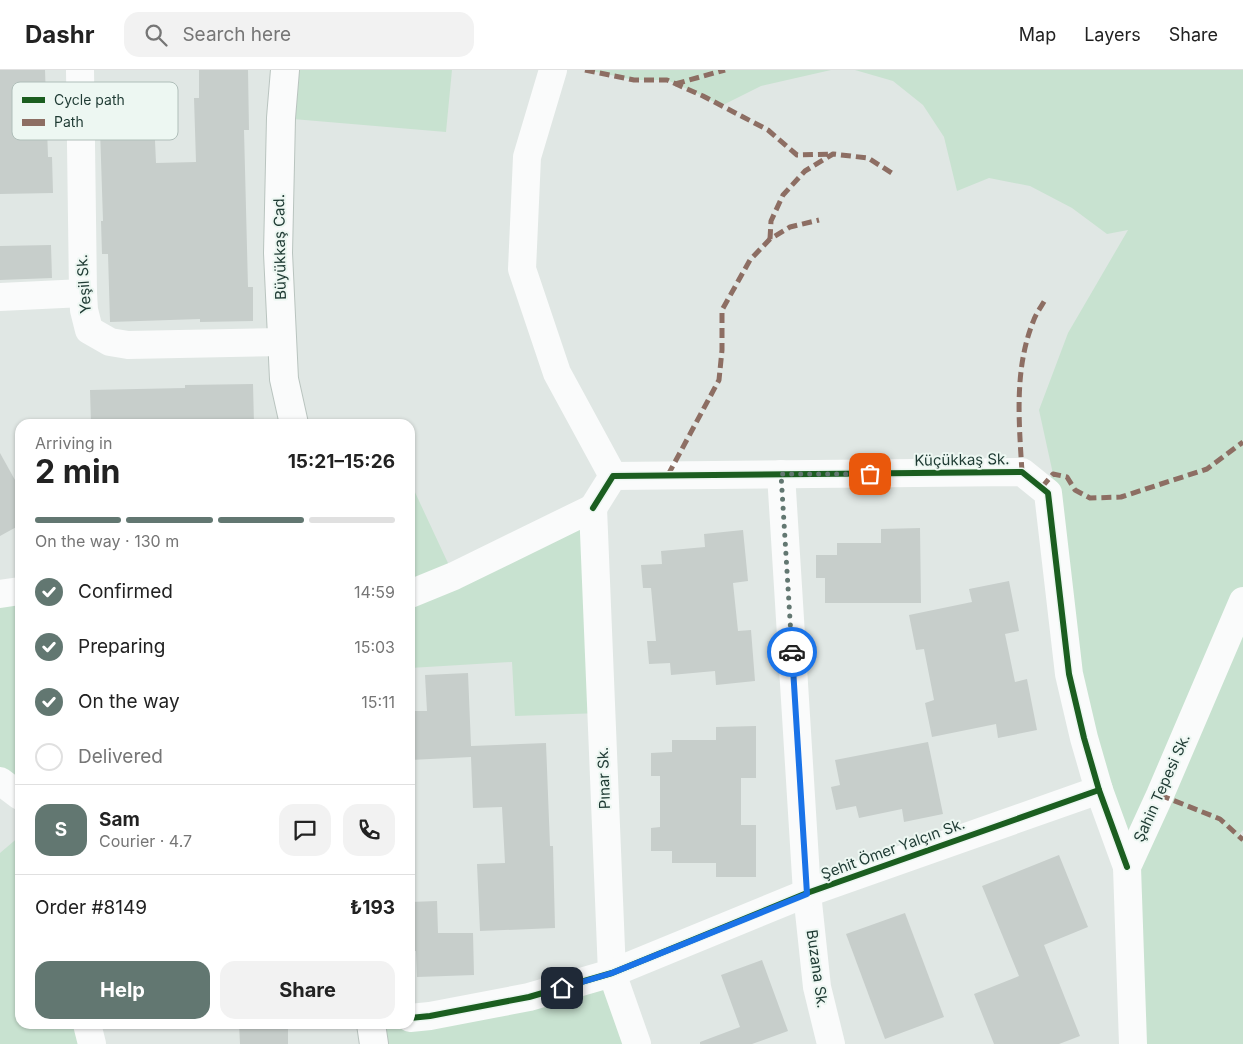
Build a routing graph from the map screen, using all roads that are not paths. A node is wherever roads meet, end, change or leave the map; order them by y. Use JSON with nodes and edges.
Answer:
{"nodes":[{"id":1,"x":285,"y":70,"type":"edge"},
{"id":2,"x":553,"y":70,"type":"edge"},
{"id":3,"x":81,"y":140,"type":"edge"},
{"id":4,"x":83,"y":293,"type":"junction"},
{"id":5,"x":0,"y":297,"type":"edge"},
{"id":6,"x":282,"y":342,"type":"junction"},
{"id":7,"x":293,"y":419,"type":"edge"},
{"id":8,"x":781,"y":474,"type":"junction"},
{"id":9,"x":613,"y":476,"type":"junction"},
{"id":10,"x":593,"y":508,"type":"junction"},
{"id":11,"x":15,"y":592,"type":"edge"},
{"id":12,"x":415,"y":592,"type":"edge"},
{"id":13,"x":0,"y":594,"type":"edge"},
{"id":14,"x":1243,"y":601,"type":"edge"},
{"id":15,"x":0,"y":781,"type":"edge"},
{"id":16,"x":1099,"y":790,"type":"junction"},
{"id":17,"x":15,"y":792,"type":"edge"},
{"id":18,"x":1127,"y":867,"type":"junction"},
{"id":19,"x":807,"y":894,"type":"junction"},
{"id":20,"x":612,"y":973,"type":"junction"},
{"id":21,"x":415,"y":1018,"type":"edge"},
{"id":22,"x":88,"y":1029,"type":"edge"},
{"id":23,"x":372,"y":1029,"type":"edge"},
{"id":24,"x":92,"y":1044,"type":"edge"},
{"id":25,"x":374,"y":1044,"type":"edge"},
{"id":26,"x":636,"y":1044,"type":"edge"},
{"id":27,"x":831,"y":1044,"type":"edge"},
{"id":28,"x":1133,"y":1044,"type":"edge"}],
"edges":[{"from":1,"to":6,"type":"street","name":"Büyükkaş Cad."},
{"from":2,"to":9,"type":"street"},
{"from":3,"to":4,"type":"street","name":"Yeşil Sk."},
{"from":4,"to":5,"type":"street"},
{"from":4,"to":6,"type":"street","name":"Yeşil Sk."},
{"from":6,"to":7,"type":"street","name":"Büyükkaş Cad."},
{"from":8,"to":9,"type":"street","name":"Küçükkaş Sk."},
{"from":8,"to":16,"type":"street","name":"Küçükkaş Sk."},
{"from":8,"to":19,"type":"street","name":"Buzana Sk."},
{"from":9,"to":10,"type":"street"},
{"from":10,"to":12,"type":"street"},
{"from":10,"to":20,"type":"street","name":"Pınar Sk."},
{"from":11,"to":13,"type":"street"},
{"from":14,"to":18,"type":"street","name":"Şahin Tepesi Sk."},
{"from":15,"to":17,"type":"street"},
{"from":16,"to":18,"type":"street","name":"Küçükkaş Sk."},
{"from":16,"to":19,"type":"street","name":"Şehit Ömer Yalçın Sk."},
{"from":18,"to":28,"type":"street","name":"Şahin Tepesi Sk."},
{"from":19,"to":20,"type":"street","name":"Şehit Ömer Yalçın Sk."},
{"from":19,"to":27,"type":"street","name":"Buzana Sk."},
{"from":20,"to":21,"type":"street","name":"Şehit Ömer Yalçın Sk."},
{"from":20,"to":26,"type":"street","name":"Pınar Sk."},
{"from":22,"to":24,"type":"street"},
{"from":23,"to":25,"type":"street"}]}
